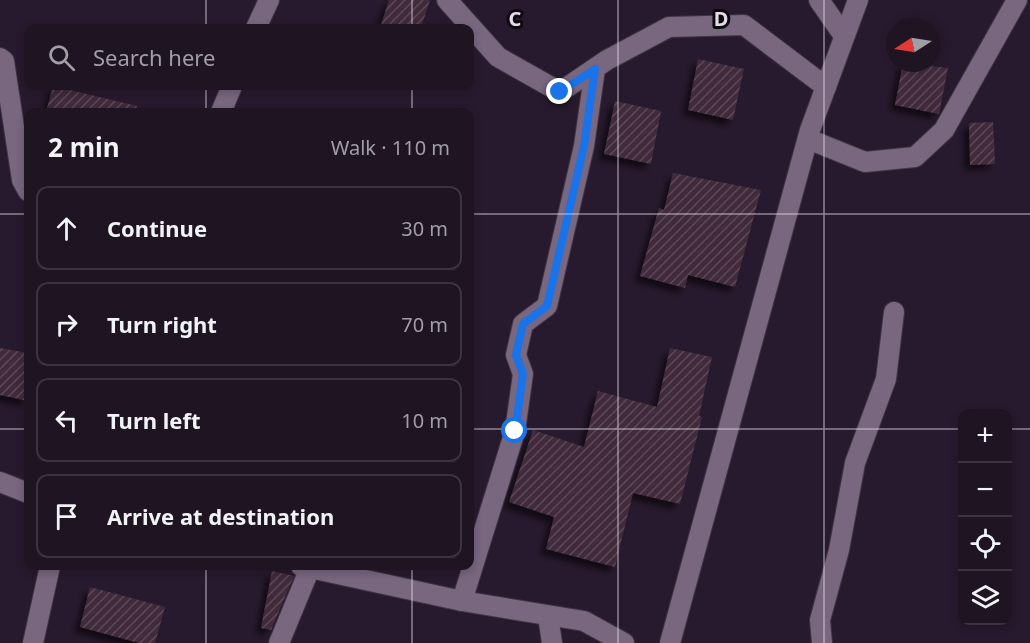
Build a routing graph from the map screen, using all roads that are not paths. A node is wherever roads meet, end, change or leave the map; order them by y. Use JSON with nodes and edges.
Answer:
{"nodes":[{"id":1,"x":269,"y":0,"type":"edge"},
{"id":2,"x":447,"y":0,"type":"edge"},
{"id":3,"x":819,"y":0,"type":"edge"},
{"id":4,"x":858,"y":0,"type":"edge"},
{"id":5,"x":1017,"y":0,"type":"edge"},
{"id":6,"x":258,"y":24,"type":"edge"},
{"id":7,"x":468,"y":24,"type":"edge"},
{"id":8,"x":474,"y":30,"type":"edge"},
{"id":9,"x":844,"y":36,"type":"junction"},
{"id":10,"x":0,"y":58,"type":"edge"},
{"id":11,"x":595,"y":69,"type":"junction"},
{"id":12,"x":826,"y":87,"type":"junction"},
{"id":13,"x":230,"y":90,"type":"edge"},
{"id":14,"x":223,"y":108,"type":"edge"},
{"id":15,"x":808,"y":139,"type":"junction"},
{"id":16,"x":24,"y":183,"type":"edge"},
{"id":17,"x":894,"y":312,"type":"dead end"},
{"id":18,"x":0,"y":482,"type":"edge"},
{"id":19,"x":24,"y":491,"type":"edge"},
{"id":20,"x":474,"y":563,"type":"edge"},
{"id":21,"x":49,"y":570,"type":"edge"},
{"id":22,"x":304,"y":570,"type":"edge"},
{"id":23,"x":319,"y":570,"type":"edge"},
{"id":24,"x":472,"y":570,"type":"edge"},
{"id":25,"x":462,"y":601,"type":"junction"},
{"id":26,"x":548,"y":616,"type":"junction"},
{"id":27,"x":33,"y":643,"type":"edge"},
{"id":28,"x":279,"y":643,"type":"edge"},
{"id":29,"x":552,"y":643,"type":"edge"},
{"id":30,"x":624,"y":643,"type":"edge"},
{"id":31,"x":670,"y":643,"type":"edge"},
{"id":32,"x":822,"y":643,"type":"edge"}],
"edges":[{"from":1,"to":6,"type":"street"},
{"from":2,"to":7,"type":"street"},
{"from":3,"to":9,"type":"street"},
{"from":4,"to":9,"type":"street"},
{"from":5,"to":15,"type":"street"},
{"from":8,"to":11,"type":"street"},
{"from":9,"to":12,"type":"street"},
{"from":10,"to":16,"type":"street"},
{"from":11,"to":12,"type":"street"},
{"from":11,"to":20,"type":"street"},
{"from":12,"to":15,"type":"street"},
{"from":13,"to":14,"type":"street"},
{"from":15,"to":31,"type":"street"},
{"from":17,"to":32,"type":"street"},
{"from":18,"to":19,"type":"street"},
{"from":21,"to":27,"type":"street"},
{"from":22,"to":28,"type":"street"},
{"from":23,"to":25,"type":"street"},
{"from":24,"to":25,"type":"street"},
{"from":25,"to":26,"type":"street"},
{"from":26,"to":29,"type":"street"},
{"from":26,"to":30,"type":"street"}]}
